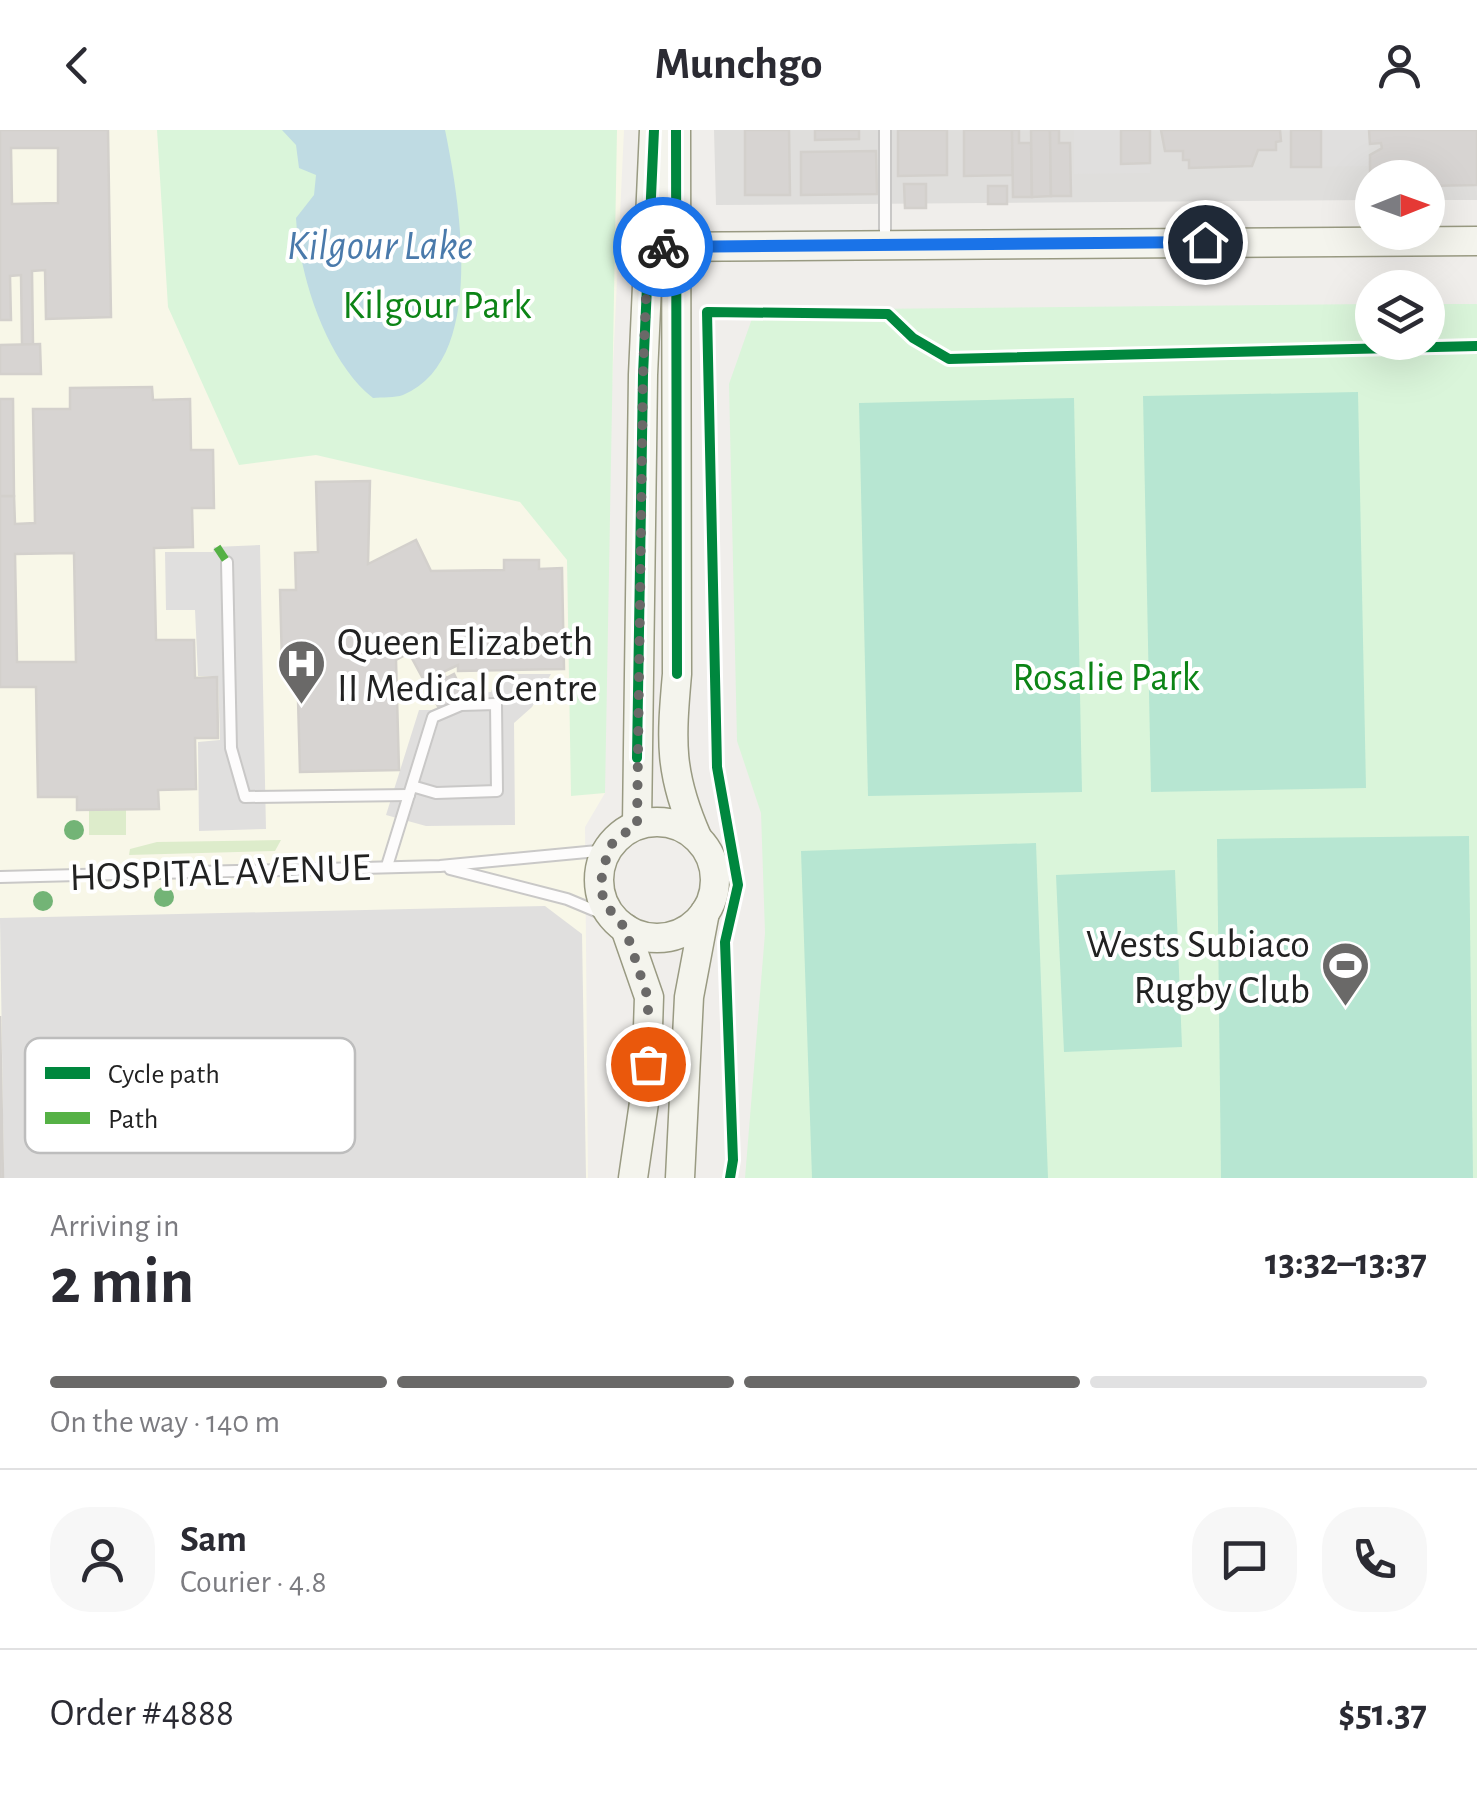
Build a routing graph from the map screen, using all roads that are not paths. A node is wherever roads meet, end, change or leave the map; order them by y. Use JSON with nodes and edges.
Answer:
{"nodes":[{"id":1,"x":654,"y":130,"type":"edge"},
{"id":2,"x":676,"y":130,"type":"edge"},
{"id":3,"x":885,"y":130,"type":"edge"},
{"id":4,"x":1477,"y":241,"type":"edge"},
{"id":5,"x":885,"y":244,"type":"junction"},
{"id":6,"x":679,"y":246,"type":"junction"},
{"id":7,"x":648,"y":247,"type":"junction"},
{"id":8,"x":227,"y":562,"type":"dead end"},
{"id":9,"x":410,"y":790,"type":"junction"},
{"id":10,"x":637,"y":826,"type":"junction"},
{"id":11,"x":696,"y":837,"type":"junction"},
{"id":12,"x":608,"y":850,"type":"junction"},
{"id":13,"x":387,"y":866,"type":"junction"},
{"id":14,"x":440,"y":866,"type":"junction"},
{"id":15,"x":0,"y":877,"type":"edge"},
{"id":16,"x":705,"y":912,"type":"junction"},
{"id":17,"x":620,"y":924,"type":"junction"},
{"id":18,"x":634,"y":1178,"type":"edge"},
{"id":19,"x":680,"y":1178,"type":"edge"}],
"edges":[{"from":1,"to":7,"type":"main road"},
{"from":2,"to":6,"type":"main road"},
{"from":3,"to":5,"type":"lane"},
{"from":4,"to":5,"type":"main road"},
{"from":5,"to":6,"type":"main road"},
{"from":6,"to":7,"type":"main road"},
{"from":6,"to":11,"type":"main road"},
{"from":7,"to":10,"type":"main road"},
{"from":8,"to":9,"type":"lane"},
{"from":9,"to":9,"type":"lane"},
{"from":9,"to":13,"type":"lane"},
{"from":10,"to":11,"type":"main road"},
{"from":10,"to":12,"type":"main road"},
{"from":11,"to":16,"type":"main road"},
{"from":12,"to":14,"type":"lane","name":"HOSPITAL AVENUE"},
{"from":12,"to":17,"type":"main road"},
{"from":13,"to":14,"type":"lane","name":"HOSPITAL AVENUE"},
{"from":13,"to":15,"type":"lane","name":"HOSPITAL AVENUE"},
{"from":14,"to":17,"type":"lane","name":"HOSPITAL AVENUE"},
{"from":16,"to":17,"type":"main road"},
{"from":16,"to":19,"type":"main road"},
{"from":17,"to":18,"type":"main road"}]}
